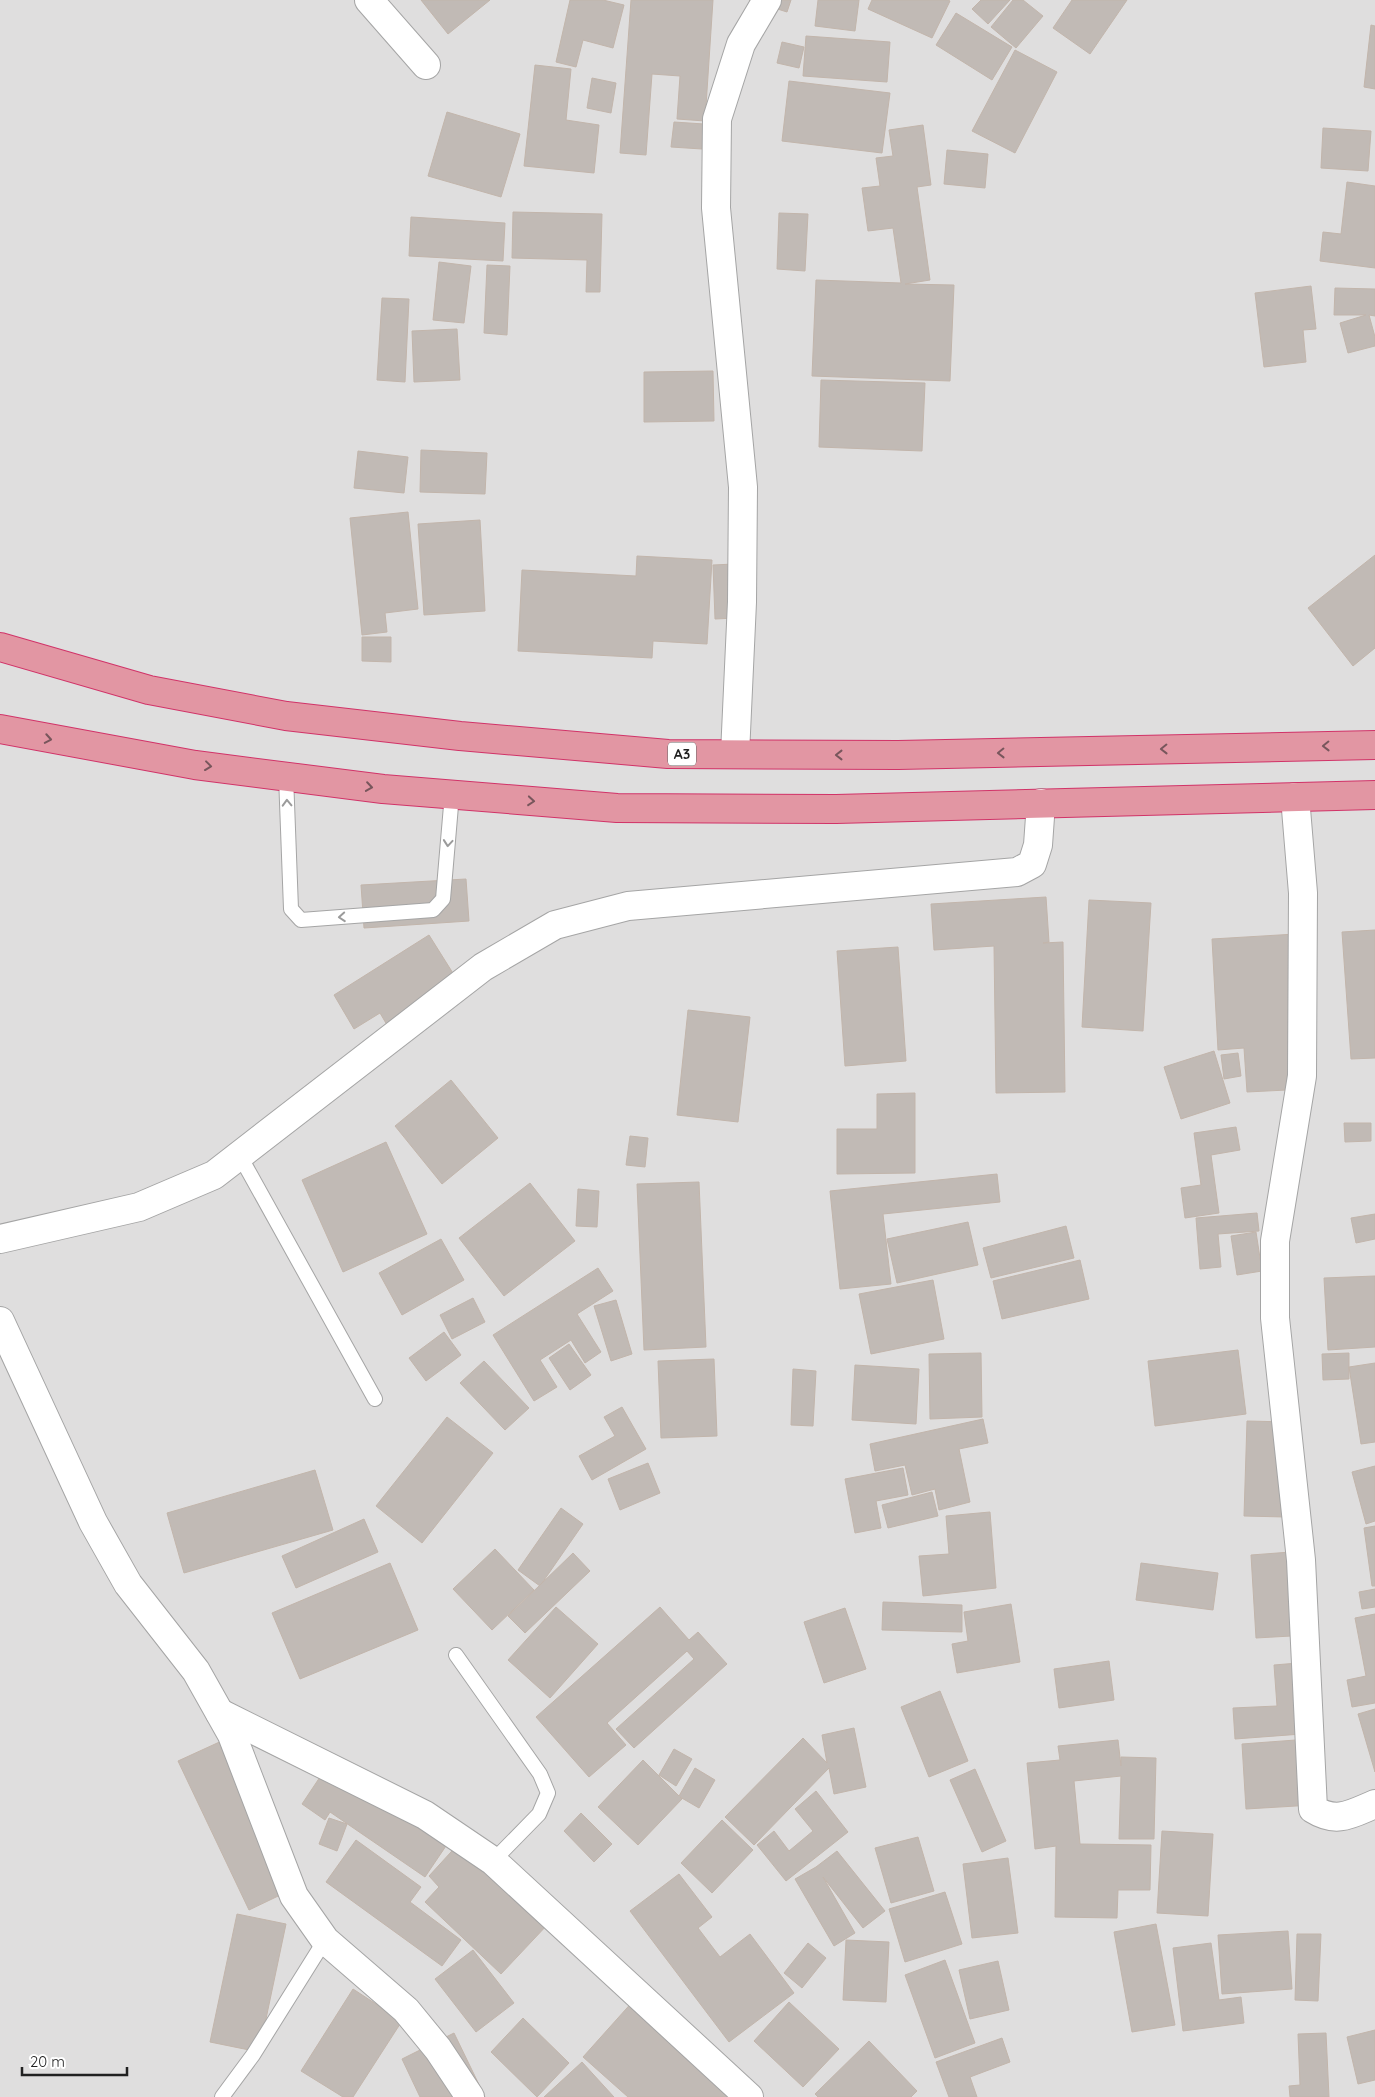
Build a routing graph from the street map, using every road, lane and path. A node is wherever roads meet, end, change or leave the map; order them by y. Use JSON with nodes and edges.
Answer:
{"nodes":[{"id":1,"x":369,"y":0,"type":"edge"},
{"id":2,"x":767,"y":0,"type":"edge"},
{"id":3,"x":426,"y":65,"type":"dead end"},
{"id":4,"x":0,"y":647,"type":"edge"},
{"id":5,"x":0,"y":729,"type":"edge"},
{"id":6,"x":1375,"y":744,"type":"edge"},
{"id":7,"x":735,"y":754,"type":"junction"},
{"id":8,"x":286,"y":776,"type":"junction"},
{"id":9,"x":452,"y":794,"type":"junction"},
{"id":10,"x":1375,"y":795,"type":"edge"},
{"id":11,"x":1295,"y":797,"type":"junction"},
{"id":12,"x":1040,"y":804,"type":"junction"},
{"id":13,"x":240,"y":1156,"type":"junction"},
{"id":14,"x":0,"y":1238,"type":"edge"},
{"id":15,"x":0,"y":1321,"type":"edge"},
{"id":16,"x":375,"y":1399,"type":"dead end"},
{"id":17,"x":456,"y":1655,"type":"dead end"},
{"id":18,"x":220,"y":1713,"type":"junction"},
{"id":19,"x":1375,"y":1804,"type":"edge"},
{"id":20,"x":492,"y":1861,"type":"junction"},
{"id":21,"x":324,"y":1940,"type":"junction"},
{"id":22,"x":222,"y":2097,"type":"edge"},
{"id":23,"x":470,"y":2097,"type":"edge"},
{"id":24,"x":749,"y":2097,"type":"edge"}],
"edges":[{"from":1,"to":3,"type":"street"},
{"from":2,"to":7,"type":"street"},
{"from":4,"to":7,"type":"highway","number":"A3"},
{"from":5,"to":8,"type":"highway","one_way":true},
{"from":6,"to":7,"type":"highway","number":"A3","one_way":true},
{"from":8,"to":9,"type":"highway","one_way":true},
{"from":9,"to":8,"type":"lane","one_way":true},
{"from":9,"to":12,"type":"highway","one_way":true},
{"from":10,"to":11,"type":"highway"},
{"from":11,"to":12,"type":"highway"},
{"from":11,"to":19,"type":"street"},
{"from":12,"to":13,"type":"street"},
{"from":13,"to":14,"type":"street"},
{"from":13,"to":16,"type":"lane"},
{"from":15,"to":18,"type":"street"},
{"from":17,"to":20,"type":"lane"},
{"from":18,"to":20,"type":"street"},
{"from":18,"to":21,"type":"street"},
{"from":20,"to":24,"type":"street"},
{"from":21,"to":22,"type":"lane"},
{"from":21,"to":23,"type":"street"}]}
